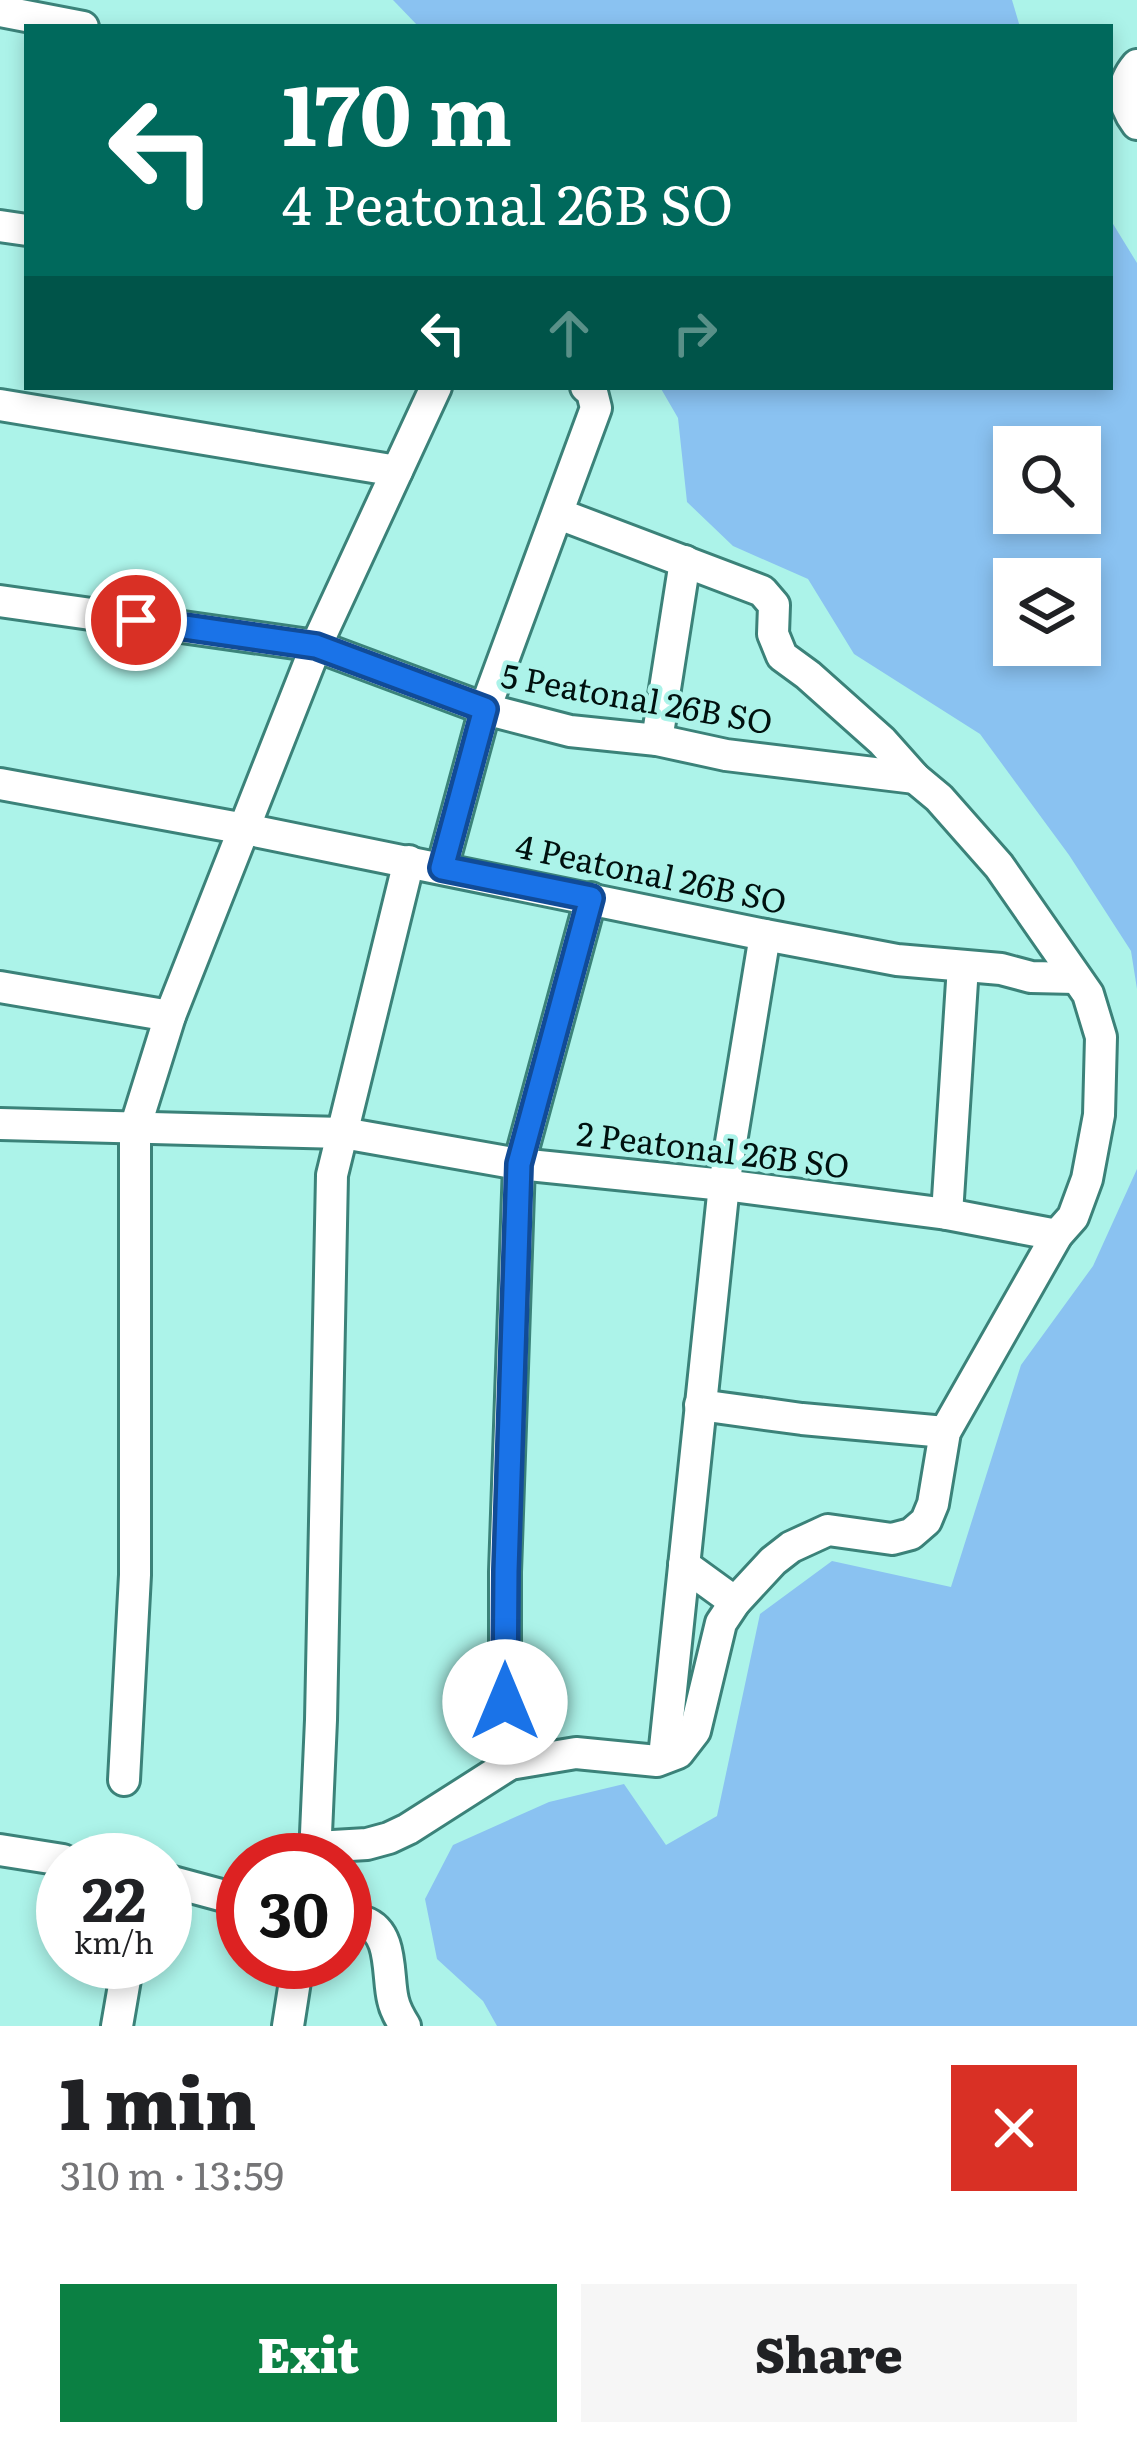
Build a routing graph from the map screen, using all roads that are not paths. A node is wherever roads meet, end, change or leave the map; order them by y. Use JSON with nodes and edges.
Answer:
{"nodes":[{"id":1,"x":0,"y":11,"type":"edge"},
{"id":2,"x":67,"y":24,"type":"edge"},
{"id":3,"x":1133,"y":69,"type":"edge"},
{"id":4,"x":1137,"y":124,"type":"edge"},
{"id":5,"x":435,"y":390,"type":"edge"},
{"id":6,"x":590,"y":390,"type":"edge"},
{"id":7,"x":0,"y":405,"type":"edge"},
{"id":8,"x":397,"y":471,"type":"junction"},
{"id":9,"x":559,"y":514,"type":"junction"},
{"id":10,"x":685,"y":561,"type":"junction"},
{"id":11,"x":0,"y":601,"type":"edge"},
{"id":12,"x":316,"y":646,"type":"junction"},
{"id":13,"x":485,"y":709,"type":"junction"},
{"id":14,"x":657,"y":740,"type":"junction"},
{"id":15,"x":915,"y":778,"type":"junction"},
{"id":16,"x":0,"y":784,"type":"edge"},
{"id":17,"x":245,"y":829,"type":"junction"},
{"id":18,"x":409,"y":861,"type":"junction"},
{"id":19,"x":442,"y":868,"type":"junction"},
{"id":20,"x":591,"y":898,"type":"junction"},
{"id":21,"x":765,"y":935,"type":"junction"},
{"id":22,"x":963,"y":966,"type":"junction"},
{"id":23,"x":1076,"y":978,"type":"junction"},
{"id":24,"x":0,"y":987,"type":"edge"},
{"id":25,"x":170,"y":1016,"type":"junction"},
{"id":26,"x":0,"y":1124,"type":"edge"},
{"id":27,"x":135,"y":1128,"type":"junction"},
{"id":28,"x":343,"y":1132,"type":"junction"},
{"id":29,"x":519,"y":1164,"type":"junction"},
{"id":30,"x":724,"y":1185,"type":"junction"},
{"id":31,"x":947,"y":1214,"type":"junction"},
{"id":32,"x":1058,"y":1235,"type":"junction"},
{"id":33,"x":700,"y":1405,"type":"junction"},
{"id":34,"x":946,"y":1432,"type":"junction"},
{"id":35,"x":684,"y":1565,"type":"junction"},
{"id":36,"x":735,"y":1601,"type":"junction"},
{"id":37,"x":664,"y":1757,"type":"junction"},
{"id":38,"x":510,"y":1764,"type":"junction"},
{"id":39,"x":124,"y":1780,"type":"dead end"},
{"id":40,"x":0,"y":1850,"type":"edge"},
{"id":41,"x":36,"y":1856,"type":"edge"},
{"id":42,"x":372,"y":1928,"type":"edge"},
{"id":43,"x":123,"y":1989,"type":"edge"},
{"id":44,"x":294,"y":1989,"type":"edge"},
{"id":45,"x":117,"y":2026,"type":"edge"},
{"id":46,"x":288,"y":2026,"type":"edge"},
{"id":47,"x":405,"y":2026,"type":"edge"}],
"edges":[{"from":1,"to":2,"type":"street"},
{"from":3,"to":4,"type":"street"},
{"from":5,"to":8,"type":"street"},
{"from":6,"to":9,"type":"street"},
{"from":7,"to":8,"type":"street"},
{"from":8,"to":12,"type":"street"},
{"from":9,"to":10,"type":"street"},
{"from":9,"to":13,"type":"street"},
{"from":10,"to":14,"type":"street"},
{"from":10,"to":15,"type":"street"},
{"from":11,"to":12,"type":"street","name":"5 Peatonal 26B SO"},
{"from":12,"to":13,"type":"street","name":"5 Peatonal 26B SO"},
{"from":12,"to":17,"type":"street"},
{"from":13,"to":14,"type":"street","name":"5 Peatonal 26B SO"},
{"from":13,"to":19,"type":"street"},
{"from":14,"to":15,"type":"street","name":"5 Peatonal 26B SO"},
{"from":15,"to":23,"type":"street"},
{"from":16,"to":17,"type":"street","name":"4 Peatonal 26B SO"},
{"from":17,"to":18,"type":"street","name":"4 Peatonal 26B SO"},
{"from":17,"to":25,"type":"street"},
{"from":18,"to":19,"type":"street","name":"4 Peatonal 26B SO"},
{"from":18,"to":28,"type":"street"},
{"from":19,"to":20,"type":"street","name":"4 Peatonal 26B SO"},
{"from":20,"to":21,"type":"street","name":"4 Peatonal 26B SO"},
{"from":20,"to":29,"type":"street"},
{"from":21,"to":22,"type":"street","name":"4 Peatonal 26B SO"},
{"from":21,"to":30,"type":"street"},
{"from":22,"to":23,"type":"street","name":"4 Peatonal 26B SO"},
{"from":22,"to":31,"type":"street"},
{"from":23,"to":32,"type":"street"},
{"from":24,"to":25,"type":"street"},
{"from":25,"to":27,"type":"street"},
{"from":26,"to":27,"type":"street","name":"2 Peatonal 26B SO"},
{"from":27,"to":28,"type":"street","name":"2 Peatonal 26B SO"},
{"from":27,"to":39,"type":"street"},
{"from":28,"to":29,"type":"street","name":"2 Peatonal 26B SO"},
{"from":28,"to":38,"type":"street"},
{"from":29,"to":30,"type":"street","name":"2 Peatonal 26B SO"},
{"from":29,"to":38,"type":"street"},
{"from":30,"to":31,"type":"street","name":"2 Peatonal 26B SO"},
{"from":30,"to":33,"type":"street"},
{"from":31,"to":32,"type":"street","name":"2 Peatonal 26B SO"},
{"from":32,"to":34,"type":"street"},
{"from":33,"to":34,"type":"street"},
{"from":33,"to":35,"type":"street"},
{"from":34,"to":36,"type":"street"},
{"from":35,"to":36,"type":"street"},
{"from":35,"to":37,"type":"street"},
{"from":36,"to":37,"type":"street"},
{"from":37,"to":38,"type":"street"},
{"from":40,"to":41,"type":"street"},
{"from":42,"to":47,"type":"street"},
{"from":43,"to":45,"type":"street"},
{"from":44,"to":46,"type":"street"}]}
